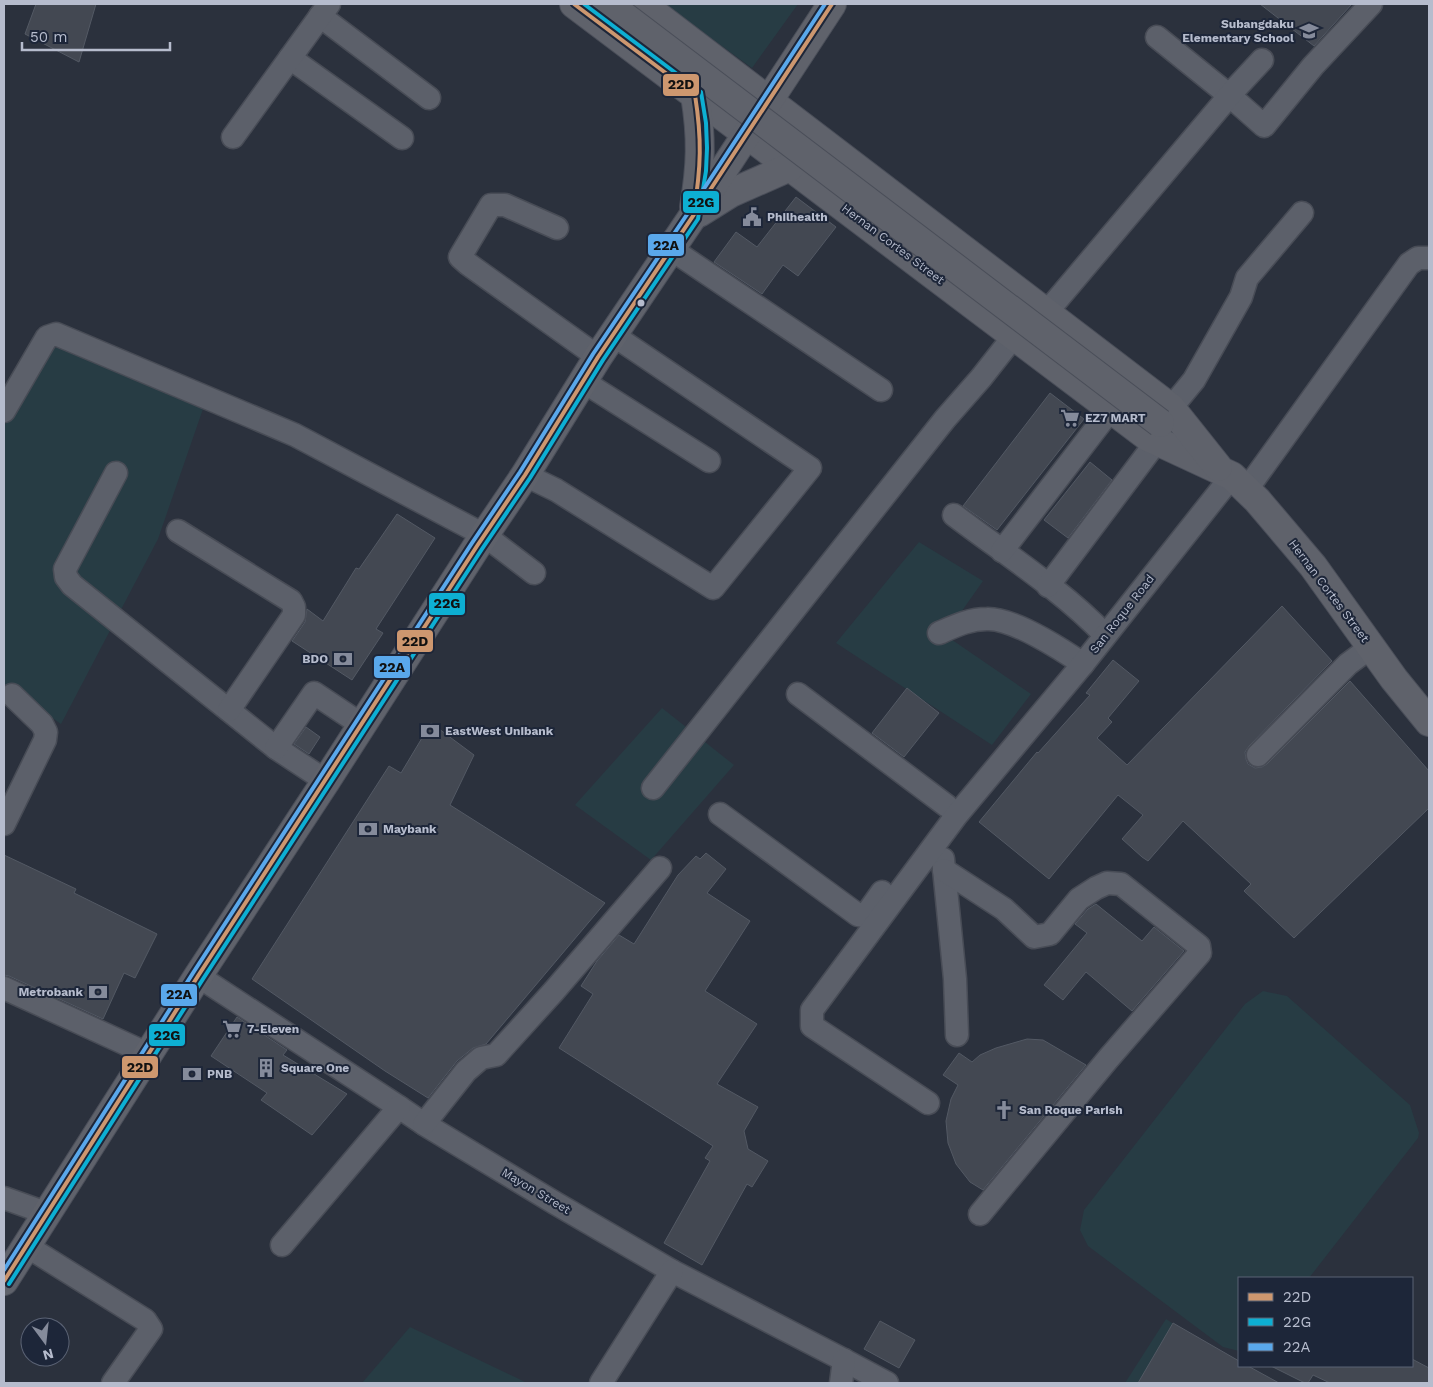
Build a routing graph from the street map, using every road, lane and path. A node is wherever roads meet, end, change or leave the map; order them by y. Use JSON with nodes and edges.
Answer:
{"nodes":[{"id":1,"x":574,"y":4,"type":"edge"},
{"id":2,"x":608,"y":4,"type":"edge"},
{"id":3,"x":642,"y":4,"type":"edge"},
{"id":4,"x":832,"y":4,"type":"edge"},
{"id":5,"x":1371,"y":4,"type":"edge"},
{"id":6,"x":325,"y":10,"type":"edge"},
{"id":7,"x":1157,"y":37,"type":"dead end"},
{"id":8,"x":290,"y":58,"type":"junction"},
{"id":9,"x":1262,"y":60,"type":"dead end"},
{"id":10,"x":695,"y":95,"type":"junction"},
{"id":11,"x":1230,"y":96,"type":"junction"},
{"id":12,"x":429,"y":98,"type":"dead end"},
{"id":13,"x":768,"y":100,"type":"junction"},
{"id":14,"x":746,"y":134,"type":"junction"},
{"id":15,"x":233,"y":137,"type":"dead end"},
{"id":16,"x":402,"y":138,"type":"dead end"},
{"id":17,"x":790,"y":167,"type":"junction"},
{"id":18,"x":1302,"y":213,"type":"dead end"},
{"id":19,"x":693,"y":216,"type":"junction"},
{"id":20,"x":557,"y":228,"type":"dead end"},
{"id":21,"x":671,"y":249,"type":"junction"},
{"id":22,"x":1429,"y":258,"type":"edge"},
{"id":23,"x":1046,"y":313,"type":"junction"},
{"id":24,"x":1014,"y":336,"type":"junction"},
{"id":25,"x":606,"y":346,"type":"junction"},
{"id":26,"x":584,"y":382,"type":"junction"},
{"id":27,"x":881,"y":390,"type":"dead end"},
{"id":28,"x":1111,"y":409,"type":"junction"},
{"id":29,"x":4,"y":410,"type":"edge"},
{"id":30,"x":1163,"y":424,"type":"junction"},
{"id":31,"x":709,"y":461,"type":"dead end"},
{"id":32,"x":116,"y":473,"type":"dead end"},
{"id":33,"x":526,"y":475,"type":"junction"},
{"id":34,"x":1233,"y":478,"type":"junction"},
{"id":35,"x":954,"y":515,"type":"dead end"},
{"id":36,"x":178,"y":530,"type":"dead end"},
{"id":37,"x":484,"y":535,"type":"junction"},
{"id":38,"x":1002,"y":551,"type":"junction"},
{"id":39,"x":534,"y":573,"type":"dead end"},
{"id":40,"x":1048,"y":586,"type":"junction"},
{"id":41,"x":939,"y":633,"type":"dead end"},
{"id":42,"x":1105,"y":635,"type":"junction"},
{"id":43,"x":1371,"y":647,"type":"junction"},
{"id":44,"x":1078,"y":660,"type":"junction"},
{"id":45,"x":798,"y":694,"type":"dead end"},
{"id":46,"x":12,"y":695,"type":"dead end"},
{"id":47,"x":229,"y":710,"type":"junction"},
{"id":48,"x":1429,"y":722,"type":"edge"},
{"id":49,"x":362,"y":725,"type":"junction"},
{"id":50,"x":276,"y":748,"type":"junction"},
{"id":51,"x":1258,"y":755,"type":"dead end"},
{"id":52,"x":326,"y":781,"type":"junction"},
{"id":53,"x":653,"y":788,"type":"dead end"},
{"id":54,"x":946,"y":806,"type":"junction"},
{"id":55,"x":720,"y":814,"type":"dead end"},
{"id":56,"x":4,"y":824,"type":"edge"},
{"id":57,"x":940,"y":837,"type":"junction"},
{"id":58,"x":660,"y":868,"type":"dead end"},
{"id":59,"x":944,"y":870,"type":"junction"},
{"id":60,"x":198,"y":976,"type":"junction"},
{"id":61,"x":4,"y":988,"type":"edge"},
{"id":62,"x":957,"y":1035,"type":"dead end"},
{"id":63,"x":148,"y":1054,"type":"junction"},
{"id":64,"x":928,"y":1103,"type":"dead end"},
{"id":65,"x":400,"y":1107,"type":"junction"},
{"id":66,"x":424,"y":1124,"type":"junction"},
{"id":67,"x":4,"y":1198,"type":"edge"},
{"id":68,"x":46,"y":1213,"type":"junction"},
{"id":69,"x":980,"y":1214,"type":"dead end"},
{"id":70,"x":282,"y":1245,"type":"dead end"},
{"id":71,"x":12,"y":1260,"type":"edge"},
{"id":72,"x":672,"y":1271,"type":"junction"},
{"id":73,"x":844,"y":1360,"type":"junction"},
{"id":74,"x":113,"y":1383,"type":"edge"},
{"id":75,"x":601,"y":1383,"type":"edge"},
{"id":76,"x":841,"y":1383,"type":"edge"},
{"id":77,"x":887,"y":1383,"type":"edge"}],
"edges":[{"from":1,"to":10,"type":"main road","name":"Hernan Cortes Street"},
{"from":2,"to":30,"type":"main road","name":"Hernan Cortes Street","bridge":true},
{"from":3,"to":13,"type":"main road","name":"Hernan Cortes Street"},
{"from":4,"to":13,"type":"main road"},
{"from":5,"to":11,"type":"street"},
{"from":6,"to":8,"type":"street"},
{"from":6,"to":12,"type":"street"},
{"from":7,"to":11,"type":"street"},
{"from":8,"to":15,"type":"street"},
{"from":8,"to":16,"type":"street"},
{"from":9,"to":11,"type":"street"},
{"from":10,"to":14,"type":"main road","name":"Hernan Cortes Street"},
{"from":10,"to":19,"type":"main road"},
{"from":11,"to":23,"type":"street"},
{"from":13,"to":14,"type":"main road"},
{"from":13,"to":23,"type":"main road","name":"Hernan Cortes Street"},
{"from":14,"to":17,"type":"main road","name":"Hernan Cortes Street"},
{"from":14,"to":19,"type":"main road"},
{"from":17,"to":19,"type":"main road"},
{"from":17,"to":24,"type":"main road","name":"Hernan Cortes Street"},
{"from":18,"to":30,"type":"street"},
{"from":19,"to":21,"type":"main road"},
{"from":20,"to":25,"type":"street"},
{"from":21,"to":25,"type":"main road"},
{"from":21,"to":27,"type":"street"},
{"from":22,"to":34,"type":"street","name":"San Roque Road"},
{"from":23,"to":30,"type":"main road","name":"Hernan Cortes Street"},
{"from":24,"to":28,"type":"main road","name":"Hernan Cortes Street"},
{"from":24,"to":53,"type":"street"},
{"from":25,"to":26,"type":"main road"},
{"from":25,"to":33,"type":"street"},
{"from":26,"to":31,"type":"street"},
{"from":26,"to":33,"type":"main road"},
{"from":28,"to":30,"type":"main road","name":"Hernan Cortes Street"},
{"from":28,"to":38,"type":"street"},
{"from":29,"to":37,"type":"street"},
{"from":30,"to":34,"type":"main road","name":"Hernan Cortes Street"},
{"from":30,"to":40,"type":"street"},
{"from":32,"to":47,"type":"street"},
{"from":33,"to":37,"type":"main road"},
{"from":34,"to":42,"type":"street","name":"San Roque Road"},
{"from":34,"to":43,"type":"main road","name":"Hernan Cortes Street"},
{"from":35,"to":38,"type":"street"},
{"from":36,"to":47,"type":"street"},
{"from":37,"to":39,"type":"street"},
{"from":37,"to":49,"type":"main road"},
{"from":38,"to":40,"type":"street"},
{"from":40,"to":42,"type":"street"},
{"from":41,"to":44,"type":"street"},
{"from":42,"to":44,"type":"street","name":"San Roque Road"},
{"from":43,"to":48,"type":"main road","name":"Hernan Cortes Street"},
{"from":43,"to":51,"type":"street"},
{"from":44,"to":54,"type":"street"},
{"from":44,"to":57,"type":"street","name":"San Roque Road"},
{"from":45,"to":54,"type":"street"},
{"from":46,"to":56,"type":"street"},
{"from":47,"to":50,"type":"street"},
{"from":49,"to":50,"type":"street"},
{"from":49,"to":52,"type":"main road"},
{"from":50,"to":52,"type":"street"},
{"from":52,"to":60,"type":"main road"},
{"from":54,"to":55,"type":"street"},
{"from":57,"to":59,"type":"street"},
{"from":57,"to":64,"type":"street","name":"San Roque Road"},
{"from":58,"to":66,"type":"street"},
{"from":59,"to":62,"type":"street"},
{"from":59,"to":69,"type":"street"},
{"from":60,"to":63,"type":"main road"},
{"from":60,"to":65,"type":"street","name":"Mayon Street"},
{"from":61,"to":63,"type":"street"},
{"from":63,"to":68,"type":"main road"},
{"from":65,"to":66,"type":"street","name":"Mayon Street"},
{"from":65,"to":70,"type":"street"},
{"from":66,"to":72,"type":"street","name":"Mayon Street"},
{"from":67,"to":68,"type":"street"},
{"from":68,"to":71,"type":"main road"},
{"from":71,"to":74,"type":"street"},
{"from":72,"to":73,"type":"street","name":"Mayon Street"},
{"from":72,"to":75,"type":"street"},
{"from":73,"to":76,"type":"street"},
{"from":73,"to":77,"type":"street","name":"Mayon Street"}]}
